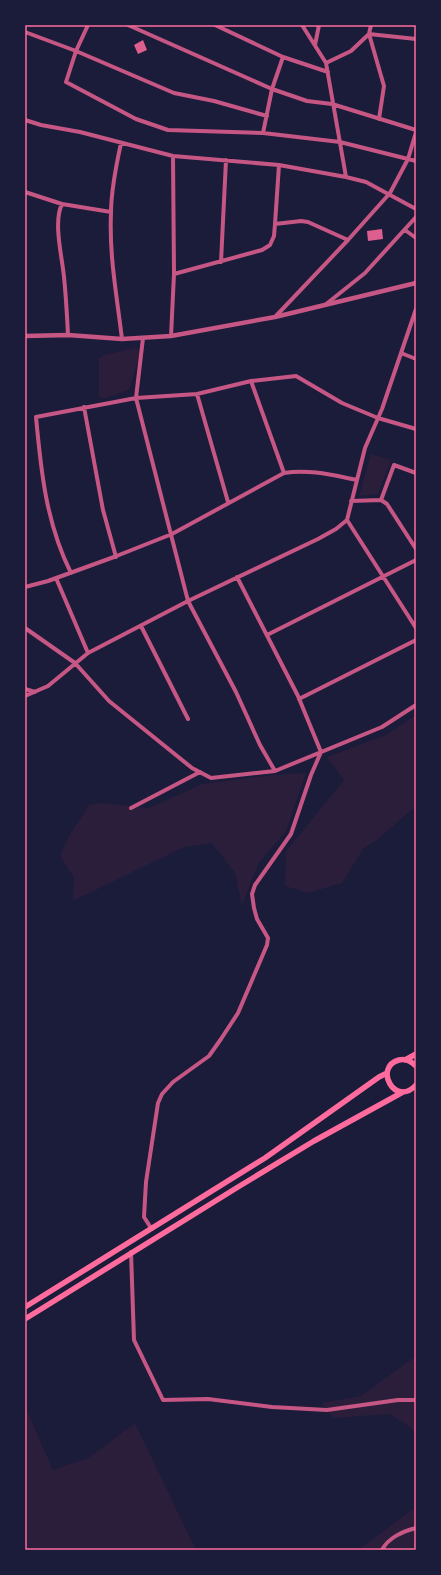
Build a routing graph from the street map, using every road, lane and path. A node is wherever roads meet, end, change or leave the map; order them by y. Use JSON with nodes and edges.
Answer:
{"nodes":[{"id":1,"x":88,"y":25,"type":"edge"},
{"id":2,"x":128,"y":25,"type":"edge"},
{"id":3,"x":216,"y":25,"type":"edge"},
{"id":4,"x":302,"y":25,"type":"edge"},
{"id":5,"x":319,"y":25,"type":"edge"},
{"id":6,"x":371,"y":25,"type":"edge"},
{"id":7,"x":25,"y":32,"type":"edge"},
{"id":8,"x":369,"y":34,"type":"junction"},
{"id":9,"x":416,"y":39,"type":"edge"},
{"id":10,"x":315,"y":45,"type":"junction"},
{"id":11,"x":76,"y":51,"type":"junction"},
{"id":12,"x":283,"y":57,"type":"junction"},
{"id":13,"x":326,"y":63,"type":"junction"},
{"id":14,"x":328,"y":72,"type":"junction"},
{"id":15,"x":272,"y":88,"type":"junction"},
{"id":16,"x":332,"y":104,"type":"junction"},
{"id":17,"x":267,"y":116,"type":"junction"},
{"id":18,"x":379,"y":119,"type":"junction"},
{"id":19,"x":25,"y":120,"type":"edge"},
{"id":20,"x":416,"y":131,"type":"edge"},
{"id":21,"x":263,"y":133,"type":"junction"},
{"id":22,"x":340,"y":142,"type":"junction"},
{"id":23,"x":121,"y":143,"type":"junction"},
{"id":24,"x":173,"y":156,"type":"junction"},
{"id":25,"x":408,"y":159,"type":"junction"},
{"id":26,"x":226,"y":160,"type":"junction"},
{"id":27,"x":416,"y":161,"type":"edge"},
{"id":28,"x":278,"y":165,"type":"junction"},
{"id":29,"x":346,"y":177,"type":"junction"},
{"id":30,"x":25,"y":192,"type":"edge"},
{"id":31,"x":390,"y":193,"type":"junction"},
{"id":32,"x":62,"y":204,"type":"junction"},
{"id":33,"x":416,"y":209,"type":"edge"},
{"id":34,"x":111,"y":212,"type":"junction"},
{"id":35,"x":416,"y":217,"type":"edge"},
{"id":36,"x":275,"y":224,"type":"junction"},
{"id":37,"x":405,"y":230,"type":"junction"},
{"id":38,"x":416,"y":238,"type":"edge"},
{"id":39,"x":348,"y":240,"type":"junction"},
{"id":40,"x":221,"y":262,"type":"junction"},
{"id":41,"x":174,"y":274,"type":"junction"},
{"id":42,"x":416,"y":284,"type":"edge"},
{"id":43,"x":325,"y":305,"type":"junction"},
{"id":44,"x":416,"y":309,"type":"edge"},
{"id":45,"x":275,"y":317,"type":"junction"},
{"id":46,"x":68,"y":335,"type":"junction"},
{"id":47,"x":25,"y":336,"type":"edge"},
{"id":48,"x":171,"y":336,"type":"junction"},
{"id":49,"x":143,"y":338,"type":"junction"},
{"id":50,"x":122,"y":339,"type":"junction"},
{"id":51,"x":401,"y":353,"type":"junction"},
{"id":52,"x":416,"y":359,"type":"edge"},
{"id":53,"x":250,"y":381,"type":"junction"},
{"id":54,"x":197,"y":394,"type":"junction"},
{"id":55,"x":136,"y":398,"type":"junction"},
{"id":56,"x":84,"y":407,"type":"junction"},
{"id":57,"x":378,"y":418,"type":"junction"},
{"id":58,"x":416,"y":429,"type":"edge"},
{"id":59,"x":284,"y":473,"type":"junction"},
{"id":60,"x":416,"y":473,"type":"edge"},
{"id":61,"x":357,"y":480,"type":"junction"},
{"id":62,"x":381,"y":500,"type":"junction"},
{"id":63,"x":351,"y":501,"type":"junction"},
{"id":64,"x":228,"y":502,"type":"junction"},
{"id":65,"x":347,"y":520,"type":"junction"},
{"id":66,"x":172,"y":534,"type":"junction"},
{"id":67,"x":416,"y":549,"type":"edge"},
{"id":68,"x":116,"y":557,"type":"junction"},
{"id":69,"x":416,"y":560,"type":"edge"},
{"id":70,"x":71,"y":573,"type":"junction"},
{"id":71,"x":383,"y":576,"type":"junction"},
{"id":72,"x":237,"y":577,"type":"junction"},
{"id":73,"x":56,"y":578,"type":"junction"},
{"id":74,"x":25,"y":588,"type":"edge"},
{"id":75,"x":188,"y":601,"type":"junction"},
{"id":76,"x":141,"y":626,"type":"junction"},
{"id":77,"x":25,"y":628,"type":"edge"},
{"id":78,"x":416,"y":628,"type":"edge"},
{"id":79,"x":267,"y":635,"type":"junction"},
{"id":80,"x":416,"y":640,"type":"edge"},
{"id":81,"x":88,"y":653,"type":"junction"},
{"id":82,"x":75,"y":663,"type":"junction"},
{"id":83,"x":25,"y":689,"type":"edge"},
{"id":84,"x":36,"y":692,"type":"junction"},
{"id":85,"x":25,"y":696,"type":"edge"},
{"id":86,"x":299,"y":699,"type":"junction"},
{"id":87,"x":416,"y":705,"type":"edge"},
{"id":88,"x":188,"y":719,"type":"dead end"},
{"id":89,"x":321,"y":752,"type":"junction"},
{"id":90,"x":275,"y":771,"type":"junction"},
{"id":91,"x":200,"y":772,"type":"junction"},
{"id":92,"x":131,"y":808,"type":"dead end"},
{"id":93,"x":416,"y":1054,"type":"edge"},
{"id":94,"x":405,"y":1060,"type":"junction"},
{"id":95,"x":416,"y":1066,"type":"edge"},
{"id":96,"x":387,"y":1073,"type":"junction"},
{"id":97,"x":416,"y":1085,"type":"edge"},
{"id":98,"x":403,"y":1092,"type":"junction"},
{"id":99,"x":151,"y":1228,"type":"junction"},
{"id":100,"x":131,"y":1252,"type":"junction"},
{"id":101,"x":25,"y":1308,"type":"edge"},
{"id":102,"x":25,"y":1319,"type":"edge"},
{"id":103,"x":416,"y":1400,"type":"edge"},
{"id":104,"x":416,"y":1528,"type":"edge"},
{"id":105,"x":382,"y":1550,"type":"edge"}],
"edges":[{"from":1,"to":11,"type":"street"},
{"from":2,"to":15,"type":"street"},
{"from":3,"to":12,"type":"street"},
{"from":4,"to":10,"type":"street"},
{"from":5,"to":10,"type":"street"},
{"from":6,"to":8,"type":"street"},
{"from":7,"to":11,"type":"street"},
{"from":8,"to":9,"type":"street"},
{"from":8,"to":13,"type":"street"},
{"from":8,"to":18,"type":"street"},
{"from":10,"to":13,"type":"street"},
{"from":11,"to":17,"type":"street"},
{"from":11,"to":21,"type":"street"},
{"from":12,"to":14,"type":"street"},
{"from":12,"to":15,"type":"street"},
{"from":13,"to":14,"type":"street"},
{"from":14,"to":16,"type":"street"},
{"from":15,"to":16,"type":"street"},
{"from":15,"to":17,"type":"street"},
{"from":16,"to":18,"type":"street"},
{"from":16,"to":22,"type":"street"},
{"from":17,"to":21,"type":"street"},
{"from":18,"to":20,"type":"street"},
{"from":19,"to":23,"type":"street"},
{"from":20,"to":25,"type":"street"},
{"from":21,"to":22,"type":"street"},
{"from":22,"to":25,"type":"street"},
{"from":22,"to":29,"type":"street"},
{"from":23,"to":24,"type":"street"},
{"from":23,"to":34,"type":"street"},
{"from":24,"to":26,"type":"street"},
{"from":24,"to":41,"type":"street"},
{"from":25,"to":27,"type":"street"},
{"from":25,"to":31,"type":"street"},
{"from":26,"to":28,"type":"street"},
{"from":26,"to":40,"type":"street"},
{"from":28,"to":29,"type":"street"},
{"from":28,"to":36,"type":"street"},
{"from":29,"to":31,"type":"street"},
{"from":30,"to":32,"type":"street"},
{"from":31,"to":33,"type":"street"},
{"from":31,"to":39,"type":"street"},
{"from":32,"to":34,"type":"street"},
{"from":32,"to":46,"type":"street"},
{"from":34,"to":50,"type":"street"},
{"from":35,"to":37,"type":"street"},
{"from":36,"to":39,"type":"street"},
{"from":36,"to":40,"type":"street"},
{"from":37,"to":38,"type":"street"},
{"from":37,"to":43,"type":"street"},
{"from":39,"to":45,"type":"street"},
{"from":40,"to":41,"type":"street"},
{"from":41,"to":48,"type":"street"},
{"from":42,"to":43,"type":"street"},
{"from":43,"to":45,"type":"street"},
{"from":44,"to":51,"type":"street"},
{"from":45,"to":48,"type":"street"},
{"from":46,"to":47,"type":"street"},
{"from":46,"to":50,"type":"street"},
{"from":48,"to":49,"type":"street"},
{"from":49,"to":50,"type":"street"},
{"from":49,"to":55,"type":"street"},
{"from":51,"to":52,"type":"street"},
{"from":51,"to":57,"type":"street"},
{"from":53,"to":54,"type":"street"},
{"from":53,"to":57,"type":"street"},
{"from":53,"to":59,"type":"street"},
{"from":54,"to":55,"type":"street"},
{"from":54,"to":64,"type":"street"},
{"from":55,"to":56,"type":"street"},
{"from":55,"to":66,"type":"street"},
{"from":56,"to":68,"type":"street"},
{"from":56,"to":70,"type":"street"},
{"from":57,"to":58,"type":"street"},
{"from":57,"to":61,"type":"street"},
{"from":59,"to":61,"type":"street"},
{"from":59,"to":64,"type":"street"},
{"from":60,"to":62,"type":"street"},
{"from":61,"to":63,"type":"street"},
{"from":62,"to":63,"type":"street"},
{"from":62,"to":67,"type":"street"},
{"from":63,"to":65,"type":"street"},
{"from":64,"to":66,"type":"street"},
{"from":65,"to":71,"type":"street"},
{"from":65,"to":72,"type":"street"},
{"from":66,"to":68,"type":"street"},
{"from":66,"to":75,"type":"street"},
{"from":68,"to":70,"type":"street"},
{"from":69,"to":71,"type":"street"},
{"from":70,"to":73,"type":"street"},
{"from":71,"to":78,"type":"street"},
{"from":71,"to":79,"type":"street"},
{"from":72,"to":75,"type":"street"},
{"from":72,"to":79,"type":"street"},
{"from":73,"to":74,"type":"street"},
{"from":73,"to":81,"type":"street"},
{"from":75,"to":76,"type":"street"},
{"from":75,"to":90,"type":"street"},
{"from":76,"to":81,"type":"street"},
{"from":76,"to":88,"type":"street"},
{"from":77,"to":82,"type":"street"},
{"from":79,"to":86,"type":"street"},
{"from":80,"to":86,"type":"street"},
{"from":81,"to":82,"type":"street"},
{"from":82,"to":84,"type":"street"},
{"from":82,"to":91,"type":"street"},
{"from":83,"to":84,"type":"street"},
{"from":84,"to":85,"type":"street"},
{"from":86,"to":89,"type":"street"},
{"from":87,"to":89,"type":"street"},
{"from":89,"to":90,"type":"street"},
{"from":89,"to":99,"type":"street"},
{"from":90,"to":91,"type":"street"},
{"from":91,"to":92,"type":"street"},
{"from":93,"to":94,"type":"main road"},
{"from":94,"to":95,"type":"main road"},
{"from":94,"to":96,"type":"main road"},
{"from":96,"to":98,"type":"main road"},
{"from":96,"to":99,"type":"main road"},
{"from":97,"to":98,"type":"main road"},
{"from":98,"to":100,"type":"main road"},
{"from":99,"to":101,"type":"main road"},
{"from":100,"to":102,"type":"main road"},
{"from":100,"to":103,"type":"street"},
{"from":104,"to":105,"type":"street"}]}
